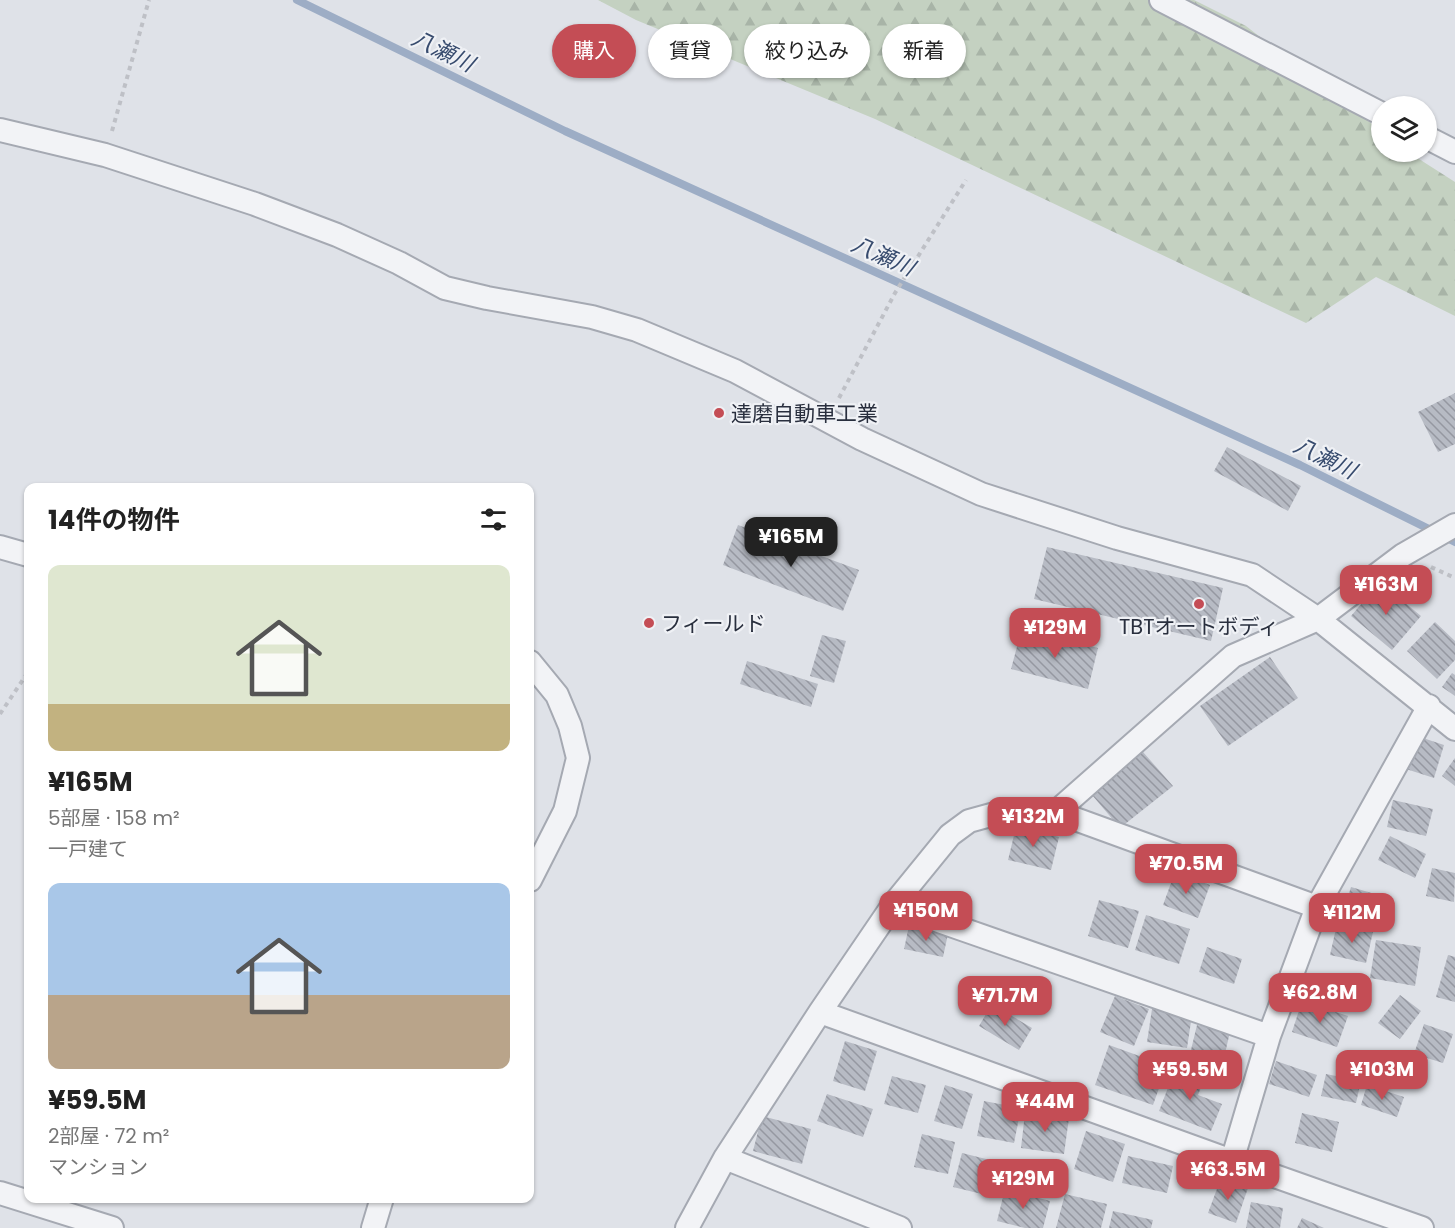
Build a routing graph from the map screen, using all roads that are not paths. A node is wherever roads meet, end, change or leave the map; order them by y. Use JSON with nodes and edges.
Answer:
{"nodes":[{"id":1,"x":1161,"y":0,"type":"edge"},
{"id":2,"x":1371,"y":108,"type":"edge"},
{"id":3,"x":0,"y":130,"type":"edge"},
{"id":4,"x":1437,"y":143,"type":"edge"},
{"id":5,"x":1455,"y":152,"type":"edge"},
{"id":6,"x":1455,"y":525,"type":"edge"},
{"id":7,"x":0,"y":547,"type":"edge"},
{"id":8,"x":24,"y":554,"type":"edge"},
{"id":9,"x":1318,"y":619,"type":"junction"},
{"id":10,"x":534,"y":667,"type":"edge"},
{"id":11,"x":1429,"y":706,"type":"junction"},
{"id":12,"x":1455,"y":729,"type":"edge"},
{"id":13,"x":1056,"y":812,"type":"junction"},
{"id":14,"x":534,"y":872,"type":"edge"},
{"id":15,"x":893,"y":905,"type":"junction"},
{"id":16,"x":1317,"y":907,"type":"junction"},
{"id":17,"x":820,"y":1012,"type":"junction"},
{"id":18,"x":1269,"y":1036,"type":"junction"},
{"id":19,"x":725,"y":1158,"type":"junction"},
{"id":20,"x":1232,"y":1161,"type":"junction"},
{"id":21,"x":0,"y":1192,"type":"edge"},
{"id":22,"x":24,"y":1200,"type":"edge"},
{"id":23,"x":34,"y":1203,"type":"edge"},
{"id":24,"x":380,"y":1203,"type":"edge"},
{"id":25,"x":112,"y":1228,"type":"edge"},
{"id":26,"x":373,"y":1228,"type":"edge"},
{"id":27,"x":687,"y":1228,"type":"edge"},
{"id":28,"x":900,"y":1228,"type":"edge"},
{"id":29,"x":1422,"y":1228,"type":"edge"}],
"edges":[{"from":1,"to":2,"type":"street"},
{"from":3,"to":9,"type":"street"},
{"from":4,"to":5,"type":"street"},
{"from":6,"to":9,"type":"street"},
{"from":7,"to":8,"type":"street"},
{"from":9,"to":11,"type":"street"},
{"from":9,"to":13,"type":"street"},
{"from":10,"to":14,"type":"street"},
{"from":11,"to":12,"type":"street"},
{"from":11,"to":16,"type":"street"},
{"from":13,"to":15,"type":"street"},
{"from":13,"to":16,"type":"street"},
{"from":15,"to":17,"type":"street"},
{"from":15,"to":18,"type":"street"},
{"from":16,"to":18,"type":"street"},
{"from":17,"to":19,"type":"street"},
{"from":17,"to":20,"type":"street"},
{"from":18,"to":20,"type":"street"},
{"from":19,"to":27,"type":"street"},
{"from":19,"to":28,"type":"street"},
{"from":20,"to":29,"type":"street"},
{"from":21,"to":22,"type":"street"},
{"from":23,"to":25,"type":"street"},
{"from":24,"to":26,"type":"street"}]}
